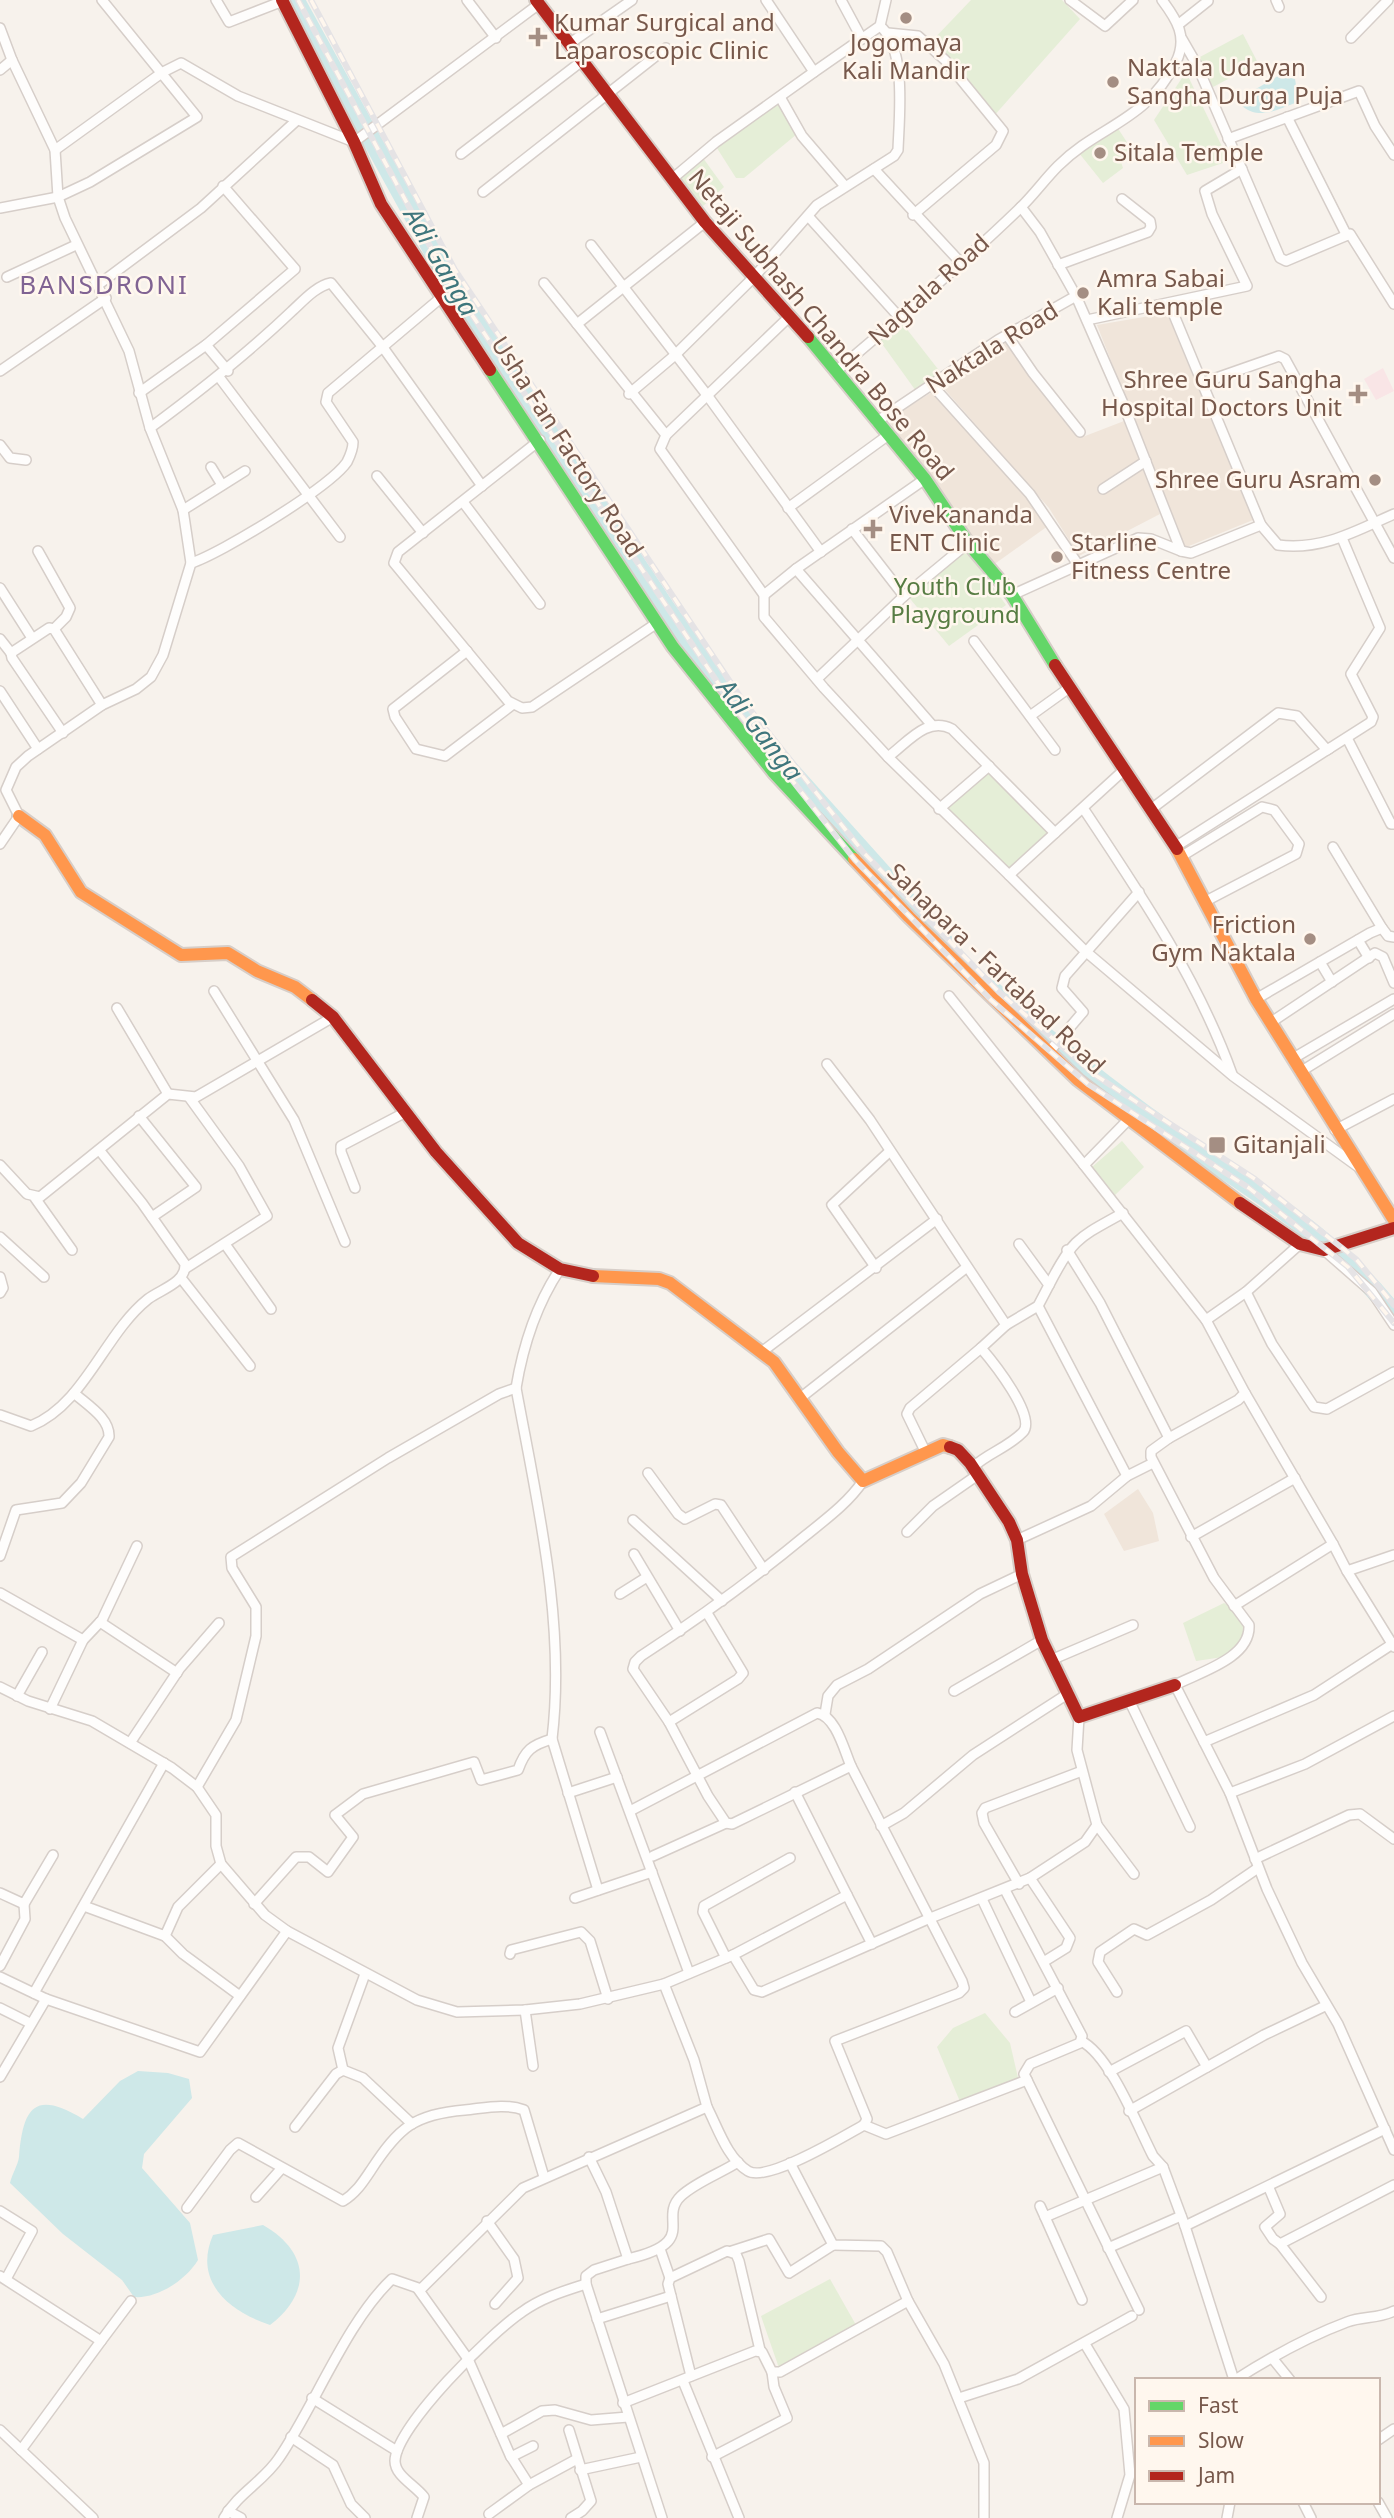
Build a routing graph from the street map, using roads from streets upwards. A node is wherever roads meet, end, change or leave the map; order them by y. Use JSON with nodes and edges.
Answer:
{"nodes":[{"id":1,"x":102,"y":0,"type":"edge"},
{"id":2,"x":216,"y":0,"type":"edge"},
{"id":3,"x":467,"y":0,"type":"edge"},
{"id":4,"x":632,"y":0,"type":"edge"},
{"id":5,"x":766,"y":0,"type":"edge"},
{"id":6,"x":841,"y":0,"type":"edge"},
{"id":7,"x":886,"y":0,"type":"edge"},
{"id":8,"x":1070,"y":0,"type":"edge"},
{"id":9,"x":1133,"y":0,"type":"edge"},
{"id":10,"x":1162,"y":0,"type":"edge"},
{"id":11,"x":1388,"y":0,"type":"edge"},
{"id":12,"x":282,"y":1,"type":"edge"},
{"id":13,"x":1208,"y":1,"type":"edge"},
{"id":14,"x":537,"y":2,"type":"edge"},
{"id":15,"x":1179,"y":24,"type":"junction"},
{"id":16,"x":880,"y":26,"type":"junction"},
{"id":17,"x":0,"y":28,"type":"edge"},
{"id":18,"x":888,"y":33,"type":"junction"},
{"id":19,"x":496,"y":38,"type":"junction"},
{"id":20,"x":1350,"y":38,"type":"dead end"},
{"id":21,"x":862,"y":39,"type":"junction"},
{"id":22,"x":1182,"y":39,"type":"junction"},
{"id":23,"x":569,"y":44,"type":"junction"},
{"id":24,"x":666,"y":48,"type":"dead end"},
{"id":25,"x":12,"y":60,"type":"junction"},
{"id":26,"x":582,"y":61,"type":"junction"},
{"id":27,"x":0,"y":70,"type":"edge"},
{"id":28,"x":163,"y":72,"type":"junction"},
{"id":29,"x":814,"y":72,"type":"junction"},
{"id":30,"x":608,"y":96,"type":"junction"},
{"id":31,"x":779,"y":97,"type":"junction"},
{"id":32,"x":1287,"y":117,"type":"junction"},
{"id":33,"x":296,"y":121,"type":"junction"},
{"id":34,"x":1228,"y":139,"type":"junction"},
{"id":35,"x":354,"y":142,"type":"junction"},
{"id":36,"x":55,"y":150,"type":"junction"},
{"id":37,"x":461,"y":154,"type":"dead end"},
{"id":38,"x":1394,"y":155,"type":"edge"},
{"id":39,"x":874,"y":169,"type":"junction"},
{"id":40,"x":1242,"y":169,"type":"junction"},
{"id":41,"x":672,"y":179,"type":"junction"},
{"id":42,"x":844,"y":185,"type":"junction"},
{"id":43,"x":223,"y":186,"type":"junction"},
{"id":44,"x":483,"y":192,"type":"dead end"},
{"id":45,"x":58,"y":197,"type":"junction"},
{"id":46,"x":1122,"y":199,"type":"dead end"},
{"id":47,"x":1021,"y":207,"type":"junction"},
{"id":48,"x":0,"y":208,"type":"edge"},
{"id":49,"x":914,"y":215,"type":"junction"},
{"id":50,"x":808,"y":216,"type":"junction"},
{"id":51,"x":705,"y":222,"type":"junction"},
{"id":52,"x":1346,"y":234,"type":"junction"},
{"id":53,"x":76,"y":244,"type":"junction"},
{"id":54,"x":591,"y":245,"type":"dead end"},
{"id":55,"x":961,"y":263,"type":"junction"},
{"id":56,"x":1058,"y":265,"type":"junction"},
{"id":57,"x":7,"y":277,"type":"dead end"},
{"id":58,"x":754,"y":277,"type":"junction"},
{"id":59,"x":544,"y":283,"type":"dead end"},
{"id":60,"x":98,"y":285,"type":"junction"},
{"id":61,"x":623,"y":287,"type":"junction"},
{"id":62,"x":443,"y":296,"type":"junction"},
{"id":63,"x":1076,"y":296,"type":"junction"},
{"id":64,"x":106,"y":298,"type":"junction"},
{"id":65,"x":1169,"y":303,"type":"junction"},
{"id":66,"x":1394,"y":304,"type":"edge"},
{"id":67,"x":790,"y":316,"type":"junction"},
{"id":68,"x":900,"y":318,"type":"junction"},
{"id":69,"x":1087,"y":320,"type":"junction"},
{"id":70,"x":577,"y":324,"type":"junction"},
{"id":71,"x":1007,"y":335,"type":"junction"},
{"id":72,"x":206,"y":345,"type":"junction"},
{"id":73,"x":382,"y":346,"type":"junction"},
{"id":74,"x":674,"y":356,"type":"junction"},
{"id":75,"x":0,"y":371,"type":"edge"},
{"id":76,"x":835,"y":372,"type":"junction"},
{"id":77,"x":223,"y":374,"type":"junction"},
{"id":78,"x":1202,"y":383,"type":"junction"},
{"id":79,"x":932,"y":384,"type":"junction"},
{"id":80,"x":139,"y":393,"type":"junction"},
{"id":81,"x":629,"y":394,"type":"junction"},
{"id":82,"x":707,"y":395,"type":"junction"},
{"id":83,"x":876,"y":422,"type":"junction"},
{"id":84,"x":150,"y":428,"type":"junction"},
{"id":85,"x":1080,"y":432,"type":"dead end"},
{"id":86,"x":666,"y":435,"type":"junction"},
{"id":87,"x":887,"y":436,"type":"junction"},
{"id":88,"x":540,"y":440,"type":"junction"},
{"id":89,"x":0,"y":445,"type":"edge"},
{"id":90,"x":26,"y":460,"type":"dead end"},
{"id":91,"x":1146,"y":461,"type":"junction"},
{"id":92,"x":211,"y":467,"type":"dead end"},
{"id":93,"x":245,"y":471,"type":"dead end"},
{"id":94,"x":377,"y":476,"type":"dead end"},
{"id":95,"x":925,"y":479,"type":"junction"},
{"id":96,"x":222,"y":485,"type":"junction"},
{"id":97,"x":482,"y":486,"type":"junction"},
{"id":98,"x":1103,"y":489,"type":"dead end"},
{"id":99,"x":309,"y":494,"type":"junction"},
{"id":100,"x":463,"y":502,"type":"junction"},
{"id":101,"x":788,"y":508,"type":"junction"},
{"id":102,"x":183,"y":510,"type":"junction"},
{"id":103,"x":1394,"y":514,"type":"edge"},
{"id":104,"x":1377,"y":522,"type":"junction"},
{"id":105,"x":1261,"y":525,"type":"junction"},
{"id":106,"x":852,"y":529,"type":"junction"},
{"id":107,"x":423,"y":533,"type":"junction"},
{"id":108,"x":340,"y":537,"type":"dead end"},
{"id":109,"x":1342,"y":538,"type":"junction"},
{"id":110,"x":968,"y":543,"type":"junction"},
{"id":111,"x":38,"y":551,"type":"dead end"},
{"id":112,"x":1181,"y":551,"type":"junction"},
{"id":113,"x":821,"y":552,"type":"junction"},
{"id":114,"x":1394,"y":558,"type":"edge"},
{"id":115,"x":191,"y":563,"type":"junction"},
{"id":116,"x":1077,"y":563,"type":"junction"},
{"id":117,"x":796,"y":569,"type":"junction"},
{"id":118,"x":0,"y":587,"type":"edge"},
{"id":119,"x":764,"y":595,"type":"junction"},
{"id":120,"x":1012,"y":595,"type":"junction"},
{"id":121,"x":904,"y":596,"type":"junction"},
{"id":122,"x":540,"y":604,"type":"dead end"},
{"id":123,"x":657,"y":623,"type":"junction"},
{"id":124,"x":54,"y":629,"type":"junction"},
{"id":125,"x":32,"y":638,"type":"junction"},
{"id":126,"x":0,"y":639,"type":"edge"},
{"id":127,"x":857,"y":641,"type":"junction"},
{"id":128,"x":974,"y":641,"type":"dead end"},
{"id":129,"x":467,"y":651,"type":"junction"},
{"id":130,"x":11,"y":653,"type":"junction"},
{"id":131,"x":686,"y":663,"type":"joint"},
{"id":132,"x":817,"y":679,"type":"junction"},
{"id":133,"x":1069,"y":688,"type":"junction"},
{"id":134,"x":0,"y":691,"type":"edge"},
{"id":135,"x":102,"y":705,"type":"junction"},
{"id":136,"x":512,"y":705,"type":"junction"},
{"id":137,"x":1030,"y":716,"type":"junction"},
{"id":138,"x":931,"y":724,"type":"junction"},
{"id":139,"x":63,"y":733,"type":"junction"},
{"id":140,"x":1347,"y":738,"type":"junction"},
{"id":141,"x":1330,"y":748,"type":"junction"},
{"id":142,"x":38,"y":750,"type":"junction"},
{"id":143,"x":1055,"y":750,"type":"dead end"},
{"id":144,"x":888,"y":757,"type":"junction"},
{"id":145,"x":989,"y":766,"type":"junction"},
{"id":146,"x":1124,"y":770,"type":"junction"},
{"id":147,"x":3,"y":789,"type":"edge"},
{"id":148,"x":1083,"y":808,"type":"junction"},
{"id":149,"x":939,"y":809,"type":"junction"},
{"id":150,"x":1150,"y":810,"type":"junction"},
{"id":151,"x":19,"y":816,"type":"junction"},
{"id":152,"x":1394,"y":824,"type":"edge"},
{"id":153,"x":1055,"y":833,"type":"junction"},
{"id":154,"x":0,"y":844,"type":"edge"},
{"id":155,"x":1333,"y":847,"type":"dead end"},
{"id":156,"x":1179,"y":851,"type":"junction"},
{"id":157,"x":1009,"y":875,"type":"junction"},
{"id":158,"x":1139,"y":892,"type":"junction"},
{"id":159,"x":1206,"y":901,"type":"junction"},
{"id":160,"x":1382,"y":928,"type":"junction"},
{"id":161,"x":1394,"y":937,"type":"edge"},
{"id":162,"x":1358,"y":940,"type":"junction"},
{"id":163,"x":1084,"y":950,"type":"junction"},
{"id":164,"x":1369,"y":958,"type":"junction"},
{"id":165,"x":1320,"y":962,"type":"junction"},
{"id":166,"x":1332,"y":982,"type":"junction"},
{"id":167,"x":1394,"y":983,"type":"edge"},
{"id":168,"x":214,"y":991,"type":"dead end"},
{"id":169,"x":949,"y":996,"type":"dead end"},
{"id":170,"x":1256,"y":999,"type":"junction"},
{"id":171,"x":1394,"y":999,"type":"edge"},
{"id":172,"x":117,"y":1009,"type":"dead end"},
{"id":173,"x":1394,"y":1014,"type":"edge"},
{"id":174,"x":333,"y":1017,"type":"junction"},
{"id":175,"x":1270,"y":1023,"type":"junction"},
{"id":176,"x":1053,"y":1047,"type":"junction"},
{"id":177,"x":1292,"y":1059,"type":"junction"},
{"id":178,"x":257,"y":1060,"type":"junction"},
{"id":179,"x":827,"y":1064,"type":"dead end"},
{"id":180,"x":1300,"y":1072,"type":"junction"},
{"id":181,"x":1233,"y":1076,"type":"junction"},
{"id":182,"x":167,"y":1094,"type":"junction"},
{"id":183,"x":189,"y":1097,"type":"junction"},
{"id":184,"x":1394,"y":1100,"type":"edge"},
{"id":185,"x":404,"y":1113,"type":"junction"},
{"id":186,"x":139,"y":1116,"type":"junction"},
{"id":187,"x":1128,"y":1120,"type":"junction"},
{"id":188,"x":1335,"y":1130,"type":"junction"},
{"id":189,"x":100,"y":1151,"type":"junction"},
{"id":190,"x":889,"y":1152,"type":"junction"},
{"id":191,"x":0,"y":1165,"type":"edge"},
{"id":192,"x":1084,"y":1165,"type":"junction"},
{"id":193,"x":1359,"y":1167,"type":"junction"},
{"id":194,"x":355,"y":1188,"type":"dead end"},
{"id":195,"x":35,"y":1198,"type":"junction"},
{"id":196,"x":1123,"y":1213,"type":"junction"},
{"id":197,"x":152,"y":1217,"type":"junction"},
{"id":198,"x":937,"y":1219,"type":"junction"},
{"id":199,"x":1394,"y":1220,"type":"edge"},
{"id":200,"x":1394,"y":1228,"type":"edge"},
{"id":201,"x":0,"y":1237,"type":"edge"},
{"id":202,"x":345,"y":1242,"type":"dead end"},
{"id":203,"x":225,"y":1244,"type":"junction"},
{"id":204,"x":1019,"y":1244,"type":"dead end"},
{"id":205,"x":1300,"y":1244,"type":"junction"},
{"id":206,"x":1328,"y":1249,"type":"junction"},
{"id":207,"x":72,"y":1250,"type":"dead end"},
{"id":208,"x":1067,"y":1250,"type":"junction"},
{"id":209,"x":967,"y":1267,"type":"junction"},
{"id":210,"x":186,"y":1268,"type":"junction"},
{"id":211,"x":876,"y":1268,"type":"junction"},
{"id":212,"x":561,"y":1269,"type":"junction"},
{"id":213,"x":0,"y":1277,"type":"edge"},
{"id":214,"x":44,"y":1278,"type":"dead end"},
{"id":215,"x":181,"y":1278,"type":"junction"},
{"id":216,"x":1049,"y":1284,"type":"junction"},
{"id":217,"x":1246,"y":1292,"type":"junction"},
{"id":218,"x":0,"y":1293,"type":"edge"},
{"id":219,"x":1038,"y":1306,"type":"junction"},
{"id":220,"x":271,"y":1308,"type":"dead end"},
{"id":221,"x":1206,"y":1320,"type":"junction"},
{"id":222,"x":1006,"y":1325,"type":"junction"},
{"id":223,"x":1394,"y":1325,"type":"edge"},
{"id":224,"x":981,"y":1348,"type":"junction"},
{"id":225,"x":763,"y":1351,"type":"junction"},
{"id":226,"x":250,"y":1366,"type":"dead end"},
{"id":227,"x":1394,"y":1372,"type":"edge"},
{"id":228,"x":516,"y":1388,"type":"junction"},
{"id":229,"x":74,"y":1392,"type":"junction"},
{"id":230,"x":1245,"y":1392,"type":"junction"},
{"id":231,"x":799,"y":1399,"type":"junction"},
{"id":232,"x":0,"y":1415,"type":"edge"},
{"id":233,"x":1169,"y":1438,"type":"junction"},
{"id":234,"x":925,"y":1451,"type":"junction"},
{"id":235,"x":1153,"y":1464,"type":"junction"},
{"id":236,"x":976,"y":1471,"type":"junction"},
{"id":237,"x":648,"y":1473,"type":"dead end"},
{"id":238,"x":1127,"y":1476,"type":"junction"},
{"id":239,"x":1295,"y":1479,"type":"junction"},
{"id":240,"x":863,"y":1481,"type":"junction"},
{"id":241,"x":633,"y":1520,"type":"dead end"},
{"id":242,"x":907,"y":1532,"type":"dead end"},
{"id":243,"x":1191,"y":1537,"type":"junction"},
{"id":244,"x":1017,"y":1541,"type":"junction"},
{"id":245,"x":1333,"y":1544,"type":"junction"},
{"id":246,"x":137,"y":1546,"type":"dead end"},
{"id":247,"x":634,"y":1554,"type":"dead end"},
{"id":248,"x":1394,"y":1555,"type":"edge"},
{"id":249,"x":0,"y":1556,"type":"edge"},
{"id":250,"x":764,"y":1570,"type":"junction"},
{"id":251,"x":1347,"y":1571,"type":"junction"},
{"id":252,"x":1022,"y":1574,"type":"junction"},
{"id":253,"x":647,"y":1577,"type":"junction"},
{"id":254,"x":0,"y":1593,"type":"edge"},
{"id":255,"x":620,"y":1594,"type":"dead end"},
{"id":256,"x":722,"y":1601,"type":"junction"},
{"id":257,"x":1234,"y":1606,"type":"junction"},
{"id":258,"x":707,"y":1613,"type":"junction"},
{"id":259,"x":100,"y":1622,"type":"junction"},
{"id":260,"x":219,"y":1623,"type":"dead end"},
{"id":261,"x":1133,"y":1625,"type":"dead end"},
{"id":262,"x":680,"y":1631,"type":"junction"},
{"id":263,"x":83,"y":1640,"type":"junction"},
{"id":264,"x":1042,"y":1640,"type":"junction"},
{"id":265,"x":1394,"y":1645,"type":"edge"},
{"id":266,"x":41,"y":1652,"type":"dead end"},
{"id":267,"x":1051,"y":1660,"type":"junction"},
{"id":268,"x":177,"y":1673,"type":"junction"},
{"id":269,"x":1175,"y":1685,"type":"junction"},
{"id":270,"x":0,"y":1687,"type":"edge"},
{"id":271,"x":954,"y":1691,"type":"dead end"},
{"id":272,"x":1069,"y":1693,"type":"junction"},
{"id":273,"x":17,"y":1696,"type":"junction"},
{"id":274,"x":1129,"y":1700,"type":"junction"},
{"id":275,"x":50,"y":1709,"type":"junction"},
{"id":276,"x":825,"y":1714,"type":"junction"},
{"id":277,"x":1079,"y":1717,"type":"junction"},
{"id":278,"x":1394,"y":1717,"type":"edge"},
{"id":279,"x":669,"y":1722,"type":"junction"},
{"id":280,"x":600,"y":1732,"type":"dead end"},
{"id":281,"x":552,"y":1739,"type":"junction"},
{"id":282,"x":1204,"y":1742,"type":"junction"},
{"id":283,"x":130,"y":1743,"type":"junction"},
{"id":284,"x":164,"y":1763,"type":"junction"},
{"id":285,"x":851,"y":1766,"type":"junction"},
{"id":286,"x":1082,"y":1771,"type":"junction"},
{"id":287,"x":696,"y":1774,"type":"junction"},
{"id":288,"x":617,"y":1777,"type":"junction"},
{"id":289,"x":197,"y":1787,"type":"junction"},
{"id":290,"x":795,"y":1792,"type":"junction"},
{"id":291,"x":568,"y":1793,"type":"junction"},
{"id":292,"x":1230,"y":1793,"type":"junction"},
{"id":293,"x":630,"y":1811,"type":"junction"},
{"id":294,"x":726,"y":1823,"type":"junction"},
{"id":295,"x":1097,"y":1825,"type":"junction"},
{"id":296,"x":881,"y":1826,"type":"junction"},
{"id":297,"x":1190,"y":1827,"type":"dead end"},
{"id":298,"x":1394,"y":1839,"type":"edge"},
{"id":299,"x":53,"y":1855,"type":"dead end"},
{"id":300,"x":653,"y":1856,"type":"dead end"},
{"id":301,"x":790,"y":1858,"type":"dead end"},
{"id":302,"x":1257,"y":1863,"type":"junction"},
{"id":303,"x":221,"y":1864,"type":"junction"},
{"id":304,"x":652,"y":1872,"type":"junction"},
{"id":305,"x":1134,"y":1874,"type":"dead end"},
{"id":306,"x":1030,"y":1878,"type":"junction"},
{"id":307,"x":1019,"y":1884,"type":"junction"},
{"id":308,"x":598,"y":1890,"type":"junction"},
{"id":309,"x":1005,"y":1890,"type":"junction"},
{"id":310,"x":0,"y":1893,"type":"edge"},
{"id":311,"x":846,"y":1895,"type":"junction"},
{"id":312,"x":575,"y":1898,"type":"dead end"},
{"id":313,"x":982,"y":1899,"type":"junction"},
{"id":314,"x":24,"y":1904,"type":"junction"},
{"id":315,"x":254,"y":1904,"type":"junction"},
{"id":316,"x":84,"y":1906,"type":"junction"},
{"id":317,"x":928,"y":1919,"type":"junction"},
{"id":318,"x":287,"y":1931,"type":"junction"},
{"id":319,"x":165,"y":1936,"type":"junction"},
{"id":320,"x":872,"y":1944,"type":"junction"},
{"id":321,"x":510,"y":1954,"type":"dead end"},
{"id":322,"x":729,"y":1957,"type":"junction"},
{"id":323,"x":1045,"y":1961,"type":"junction"},
{"id":324,"x":0,"y":1966,"type":"edge"},
{"id":325,"x":690,"y":1973,"type":"junction"},
{"id":326,"x":365,"y":1974,"type":"junction"},
{"id":327,"x":0,"y":1977,"type":"edge"},
{"id":328,"x":664,"y":1984,"type":"junction"},
{"id":329,"x":1058,"y":1988,"type":"junction"},
{"id":330,"x":1117,"y":1992,"type":"dead end"},
{"id":331,"x":34,"y":1993,"type":"junction"},
{"id":332,"x":240,"y":1996,"type":"junction"},
{"id":333,"x":46,"y":1999,"type":"junction"},
{"id":334,"x":608,"y":1999,"type":"junction"},
{"id":335,"x":1031,"y":2002,"type":"junction"},
{"id":336,"x":1325,"y":2006,"type":"junction"},
{"id":337,"x":0,"y":2008,"type":"edge"},
{"id":338,"x":525,"y":2010,"type":"junction"},
{"id":339,"x":1015,"y":2012,"type":"dead end"},
{"id":340,"x":30,"y":2023,"type":"junction"},
{"id":341,"x":1081,"y":2041,"type":"junction"},
{"id":342,"x":533,"y":2066,"type":"dead end"},
{"id":343,"x":1207,"y":2067,"type":"junction"},
{"id":344,"x":343,"y":2070,"type":"junction"},
{"id":345,"x":1109,"y":2072,"type":"junction"},
{"id":346,"x":0,"y":2077,"type":"edge"},
{"id":347,"x":1027,"y":2080,"type":"junction"},
{"id":348,"x":707,"y":2107,"type":"junction"},
{"id":349,"x":1129,"y":2111,"type":"junction"},
{"id":350,"x":412,"y":2124,"type":"junction"},
{"id":351,"x":864,"y":2125,"type":"junction"},
{"id":352,"x":295,"y":2127,"type":"dead end"},
{"id":353,"x":1385,"y":2129,"type":"junction"},
{"id":354,"x":1393,"y":2145,"type":"edge"},
{"id":355,"x":589,"y":2157,"type":"junction"},
{"id":356,"x":738,"y":2162,"type":"junction"},
{"id":357,"x":790,"y":2163,"type":"junction"},
{"id":358,"x":1163,"y":2167,"type":"junction"},
{"id":359,"x":281,"y":2169,"type":"junction"},
{"id":360,"x":544,"y":2177,"type":"junction"},
{"id":361,"x":1394,"y":2185,"type":"edge"},
{"id":362,"x":1269,"y":2188,"type":"junction"},
{"id":363,"x":256,"y":2197,"type":"dead end"},
{"id":364,"x":1084,"y":2201,"type":"junction"},
{"id":365,"x":1040,"y":2206,"type":"dead end"},
{"id":366,"x":187,"y":2208,"type":"dead end"},
{"id":367,"x":0,"y":2211,"type":"edge"},
{"id":368,"x":1181,"y":2216,"type":"junction"},
{"id":369,"x":1045,"y":2217,"type":"junction"},
{"id":370,"x":487,"y":2221,"type":"junction"},
{"id":371,"x":1185,"y":2227,"type":"junction"},
{"id":372,"x":1280,"y":2244,"type":"junction"},
{"id":373,"x":832,"y":2245,"type":"junction"},
{"id":374,"x":1108,"y":2248,"type":"junction"},
{"id":375,"x":660,"y":2249,"type":"junction"},
{"id":376,"x":732,"y":2251,"type":"junction"},
{"id":377,"x":628,"y":2259,"type":"junction"},
{"id":378,"x":3,"y":2277,"type":"edge"},
{"id":379,"x":670,"y":2278,"type":"junction"},
{"id":380,"x":586,"y":2284,"type":"junction"},
{"id":381,"x":418,"y":2289,"type":"junction"},
{"id":382,"x":671,"y":2296,"type":"junction"},
{"id":383,"x":1321,"y":2297,"type":"dead end"},
{"id":384,"x":1082,"y":2300,"type":"dead end"},
{"id":385,"x":131,"y":2301,"type":"dead end"},
{"id":386,"x":908,"y":2301,"type":"junction"},
{"id":387,"x":495,"y":2304,"type":"dead end"},
{"id":388,"x":1394,"y":2311,"type":"edge"},
{"id":389,"x":597,"y":2319,"type":"junction"},
{"id":390,"x":101,"y":2341,"type":"junction"},
{"id":391,"x":1085,"y":2343,"type":"junction"},
{"id":392,"x":760,"y":2350,"type":"junction"},
{"id":393,"x":468,"y":2359,"type":"junction"},
{"id":394,"x":1273,"y":2359,"type":"junction"},
{"id":395,"x":772,"y":2372,"type":"junction"},
{"id":396,"x":1234,"y":2378,"type":"edge"},
{"id":397,"x":1239,"y":2378,"type":"edge"},
{"id":398,"x":1288,"y":2378,"type":"edge"},
{"id":399,"x":687,"y":2379,"type":"junction"},
{"id":400,"x":312,"y":2398,"type":"junction"},
{"id":401,"x":959,"y":2398,"type":"junction"},
{"id":402,"x":622,"y":2403,"type":"junction"},
{"id":403,"x":628,"y":2417,"type":"junction"},
{"id":404,"x":0,"y":2430,"type":"edge"},
{"id":405,"x":569,"y":2430,"type":"dead end"},
{"id":406,"x":501,"y":2434,"type":"junction"},
{"id":407,"x":291,"y":2437,"type":"junction"},
{"id":408,"x":533,"y":2446,"type":"dead end"},
{"id":409,"x":21,"y":2450,"type":"junction"},
{"id":410,"x":397,"y":2451,"type":"junction"},
{"id":411,"x":511,"y":2457,"type":"junction"},
{"id":412,"x":641,"y":2457,"type":"junction"},
{"id":413,"x":712,"y":2457,"type":"junction"},
{"id":414,"x":577,"y":2459,"type":"junction"},
{"id":415,"x":580,"y":2470,"type":"junction"},
{"id":416,"x":528,"y":2484,"type":"junction"},
{"id":417,"x":226,"y":2514,"type":"edge"},
{"id":418,"x":489,"y":2514,"type":"dead end"},
{"id":419,"x":93,"y":2518,"type":"edge"},
{"id":420,"x":241,"y":2518,"type":"edge"},
{"id":421,"x":365,"y":2518,"type":"edge"},
{"id":422,"x":417,"y":2518,"type":"edge"},
{"id":423,"x":571,"y":2518,"type":"edge"},
{"id":424,"x":662,"y":2518,"type":"edge"},
{"id":425,"x":739,"y":2518,"type":"edge"},
{"id":426,"x":984,"y":2518,"type":"edge"},
{"id":427,"x":1116,"y":2518,"type":"edge"}],
"edges":[{"from":1,"to":28,"type":"street"},
{"from":2,"to":12,"type":"street"},
{"from":3,"to":19,"type":"street"},
{"from":4,"to":23,"type":"street"},
{"from":5,"to":29,"type":"street"},
{"from":6,"to":21,"type":"street"},
{"from":7,"to":16,"type":"street"},
{"from":8,"to":9,"type":"street"},
{"from":10,"to":15,"type":"street"},
{"from":11,"to":20,"type":"street"},
{"from":12,"to":35,"type":"street"},
{"from":13,"to":15,"type":"street"},
{"from":14,"to":19,"type":"street"},
{"from":14,"to":23,"type":"street","name":"Netaji Subhash Chandra Bose Road"},
{"from":15,"to":22,"type":"street"},
{"from":16,"to":18,"type":"street"},
{"from":16,"to":21,"type":"street"},
{"from":17,"to":25,"type":"street"},
{"from":18,"to":39,"type":"street"},
{"from":18,"to":49,"type":"street"},
{"from":19,"to":35,"type":"street"},
{"from":21,"to":29,"type":"street"},
{"from":22,"to":34,"type":"street"},
{"from":22,"to":47,"type":"street","name":"Nagtala Road"},
{"from":23,"to":26,"type":"street","name":"Netaji Subhash Chandra Bose Road"},
{"from":24,"to":30,"type":"street"},
{"from":25,"to":27,"type":"street"},
{"from":25,"to":36,"type":"street"},
{"from":26,"to":30,"type":"street","name":"Netaji Subhash Chandra Bose Road"},
{"from":26,"to":37,"type":"street"},
{"from":28,"to":33,"type":"street"},
{"from":28,"to":36,"type":"street"},
{"from":28,"to":45,"type":"street"},
{"from":29,"to":31,"type":"street"},
{"from":30,"to":41,"type":"street","name":"Netaji Subhash Chandra Bose Road"},
{"from":30,"to":44,"type":"street"},
{"from":31,"to":41,"type":"street"},
{"from":31,"to":42,"type":"street"},
{"from":32,"to":34,"type":"street"},
{"from":32,"to":38,"type":"street"},
{"from":32,"to":52,"type":"street"},
{"from":33,"to":35,"type":"street"},
{"from":33,"to":43,"type":"street"},
{"from":34,"to":40,"type":"street"},
{"from":35,"to":62,"type":"street","name":"Usha Fan Factory Road"},
{"from":36,"to":45,"type":"street"},
{"from":39,"to":42,"type":"street"},
{"from":39,"to":49,"type":"street"},
{"from":40,"to":52,"type":"street"},
{"from":40,"to":65,"type":"street"},
{"from":41,"to":51,"type":"street","name":"Netaji Subhash Chandra Bose Road"},
{"from":42,"to":50,"type":"street"},
{"from":43,"to":60,"type":"street"},
{"from":43,"to":72,"type":"street"},
{"from":45,"to":48,"type":"street"},
{"from":45,"to":53,"type":"street"},
{"from":46,"to":56,"type":"street"},
{"from":47,"to":55,"type":"street","name":"Nagtala Road"},
{"from":47,"to":56,"type":"street"},
{"from":49,"to":55,"type":"street"},
{"from":50,"to":58,"type":"street"},
{"from":50,"to":68,"type":"street"},
{"from":51,"to":58,"type":"street","name":"Netaji Subhash Chandra Bose Road"},
{"from":51,"to":61,"type":"street"},
{"from":52,"to":66,"type":"street"},
{"from":53,"to":57,"type":"street"},
{"from":53,"to":60,"type":"street"},
{"from":54,"to":61,"type":"street"},
{"from":55,"to":68,"type":"street","name":"Nagtala Road"},
{"from":56,"to":63,"type":"street"},
{"from":58,"to":67,"type":"street","name":"Netaji Subhash Chandra Bose Road"},
{"from":58,"to":74,"type":"street"},
{"from":59,"to":70,"type":"street"},
{"from":60,"to":64,"type":"street"},
{"from":61,"to":70,"type":"street"},
{"from":61,"to":74,"type":"street"},
{"from":62,"to":73,"type":"street"},
{"from":62,"to":88,"type":"street","name":"Usha Fan Factory Road"},
{"from":63,"to":69,"type":"street","name":"Naktala Road"},
{"from":63,"to":71,"type":"street","name":"Naktala Road"},
{"from":64,"to":75,"type":"street"},
{"from":64,"to":80,"type":"street"},
{"from":65,"to":69,"type":"street"},
{"from":65,"to":78,"type":"street"},
{"from":67,"to":76,"type":"street","name":"Netaji Subhash Chandra Bose Road"},
{"from":67,"to":82,"type":"street"},
{"from":68,"to":76,"type":"street","name":"Nagtala Road"},
{"from":69,"to":91,"type":"street","name":"Naktala Road"},
{"from":70,"to":81,"type":"street"},
{"from":71,"to":79,"type":"street","name":"Naktala Road"},
{"from":71,"to":85,"type":"street"},
{"from":72,"to":77,"type":"street"},
{"from":72,"to":80,"type":"street"},
{"from":73,"to":77,"type":"street"},
{"from":73,"to":97,"type":"street"},
{"from":73,"to":99,"type":"street"},
{"from":74,"to":81,"type":"street"},
{"from":74,"to":82,"type":"street"},
{"from":76,"to":83,"type":"street","name":"Netaji Subhash Chandra Bose Road"},
{"from":77,"to":84,"type":"street"},
{"from":77,"to":99,"type":"street"},
{"from":78,"to":104,"type":"street"},
{"from":78,"to":105,"type":"street"},
{"from":79,"to":83,"type":"street","name":"Naktala Road"},
{"from":79,"to":116,"type":"street"},
{"from":80,"to":84,"type":"street"},
{"from":81,"to":86,"type":"street"},
{"from":82,"to":86,"type":"street"},
{"from":82,"to":101,"type":"street"},
{"from":83,"to":87,"type":"street","name":"Netaji Subhash Chandra Bose Road"},
{"from":84,"to":102,"type":"street"},
{"from":86,"to":119,"type":"street"},
{"from":87,"to":95,"type":"street","name":"Netaji Subhash Chandra Bose Road"},
{"from":87,"to":101,"type":"street"},
{"from":88,"to":97,"type":"street"},
{"from":88,"to":123,"type":"street","name":"Usha Fan Factory Road"},
{"from":89,"to":90,"type":"street"},
{"from":91,"to":98,"type":"street"},
{"from":91,"to":112,"type":"street","name":"Naktala Road"},
{"from":92,"to":96,"type":"street"},
{"from":93,"to":96,"type":"street"},
{"from":94,"to":107,"type":"street"},
{"from":95,"to":106,"type":"street"},
{"from":95,"to":110,"type":"street","name":"Netaji Subhash Chandra Bose Road"},
{"from":96,"to":102,"type":"street"},
{"from":97,"to":100,"type":"street"},
{"from":99,"to":108,"type":"street"},
{"from":99,"to":115,"type":"street"},
{"from":100,"to":107,"type":"street"},
{"from":100,"to":122,"type":"street"},
{"from":101,"to":113,"type":"street"},
{"from":102,"to":115,"type":"street"},
{"from":103,"to":104,"type":"street"},
{"from":104,"to":109,"type":"street"},
{"from":104,"to":114,"type":"street"},
{"from":105,"to":109,"type":"street"},
{"from":105,"to":112,"type":"street"},
{"from":106,"to":113,"type":"street"},
{"from":106,"to":121,"type":"street"},
{"from":107,"to":129,"type":"street"},
{"from":109,"to":140,"type":"street"},
{"from":110,"to":120,"type":"street","name":"Netaji Subhash Chandra Bose Road"},
{"from":110,"to":121,"type":"street"},
{"from":111,"to":124,"type":"street"},
{"from":112,"to":116,"type":"street"},
{"from":113,"to":117,"type":"street"},
{"from":115,"to":135,"type":"street"},
{"from":116,"to":120,"type":"street"},
{"from":117,"to":119,"type":"street"},
{"from":117,"to":127,"type":"street"},
{"from":118,"to":125,"type":"street"},
{"from":119,"to":132,"type":"street"},
{"from":120,"to":133,"type":"street","name":"Netaji Subhash Chandra Bose Road"},
{"from":121,"to":127,"type":"street"},
{"from":123,"to":131,"type":"street","name":"Usha Fan Factory Road"},
{"from":123,"to":136,"type":"street"},
{"from":124,"to":125,"type":"street"},
{"from":124,"to":135,"type":"street"},
{"from":125,"to":130,"type":"street"},
{"from":126,"to":130,"type":"street"},
{"from":127,"to":132,"type":"street"},
{"from":127,"to":138,"type":"street"},
{"from":128,"to":137,"type":"street"},
{"from":129,"to":136,"type":"street"},
{"from":129,"to":136,"type":"street"},
{"from":130,"to":139,"type":"street"},
{"from":131,"to":176,"type":"street","name":"Sahapara - Fartabad Road"},
{"from":132,"to":144,"type":"street"},
{"from":133,"to":137,"type":"street"},
{"from":133,"to":146,"type":"street","name":"Netaji Subhash Chandra Bose Road"},
{"from":134,"to":142,"type":"street"},
{"from":135,"to":139,"type":"street"},
{"from":137,"to":143,"type":"street"},
{"from":138,"to":144,"type":"street"},
{"from":138,"to":145,"type":"street"},
{"from":139,"to":142,"type":"street"},
{"from":140,"to":141,"type":"street"},
{"from":140,"to":152,"type":"street"},
{"from":141,"to":150,"type":"street"},
{"from":141,"to":156,"type":"street"},
{"from":142,"to":147,"type":"street"},
{"from":144,"to":149,"type":"street"},
{"from":145,"to":149,"type":"street"},
{"from":145,"to":153,"type":"street"},
{"from":146,"to":148,"type":"street"},
{"from":146,"to":150,"type":"street","name":"Netaji Subhash Chandra Bose Road"},
{"from":147,"to":151,"type":"street"},
{"from":148,"to":153,"type":"street"},
{"from":148,"to":158,"type":"street"},
{"from":149,"to":157,"type":"street"},
{"from":150,"to":156,"type":"street","name":"Netaji Subhash Chandra Bose Road"},
{"from":151,"to":154,"type":"street"},
{"from":151,"to":174,"type":"street"},
{"from":153,"to":157,"type":"street"},
{"from":155,"to":160,"type":"street"},
{"from":156,"to":159,"type":"street","name":"Netaji Subhash Chandra Bose Road"},
{"from":156,"to":159,"type":"street"},
{"from":157,"to":163,"type":"street"},
{"from":158,"to":163,"type":"street"},
{"from":158,"to":181,"type":"street"},
{"from":159,"to":170,"type":"street","name":"Netaji Subhash Chandra Bose Road"},
{"from":160,"to":161,"type":"street"},
{"from":160,"to":162,"type":"street"},
{"from":162,"to":164,"type":"street"},
{"from":162,"to":165,"type":"street"},
{"from":163,"to":176,"type":"street"},
{"from":163,"to":181,"type":"street"},
{"from":164,"to":166,"type":"street"},
{"from":164,"to":167,"type":"street"},
{"from":165,"to":166,"type":"street"},
{"from":165,"to":170,"type":"street"},
{"from":166,"to":175,"type":"street"},
{"from":168,"to":178,"type":"street"},
{"from":169,"to":192,"type":"street"},
{"from":170,"to":175,"type":"street","name":"Netaji Subhash Chandra Bose Road"},
{"from":171,"to":177,"type":"street"},
{"from":172,"to":182,"type":"street"},
{"from":173,"to":180,"type":"street"},
{"from":174,"to":178,"type":"street"},
{"from":174,"to":185,"type":"street"},
{"from":175,"to":177,"type":"street","name":"Netaji Subhash Chandra Bose Road"},
{"from":176,"to":187,"type":"street","name":"Sahapara - Fartabad Road"},
{"from":177,"to":180,"type":"street","name":"Netaji Subhash Chandra Bose Road"},
{"from":178,"to":183,"type":"street"},
{"from":178,"to":202,"type":"street"},
{"from":179,"to":190,"type":"street"},
{"from":180,"to":188,"type":"street","name":"Netaji Subhash Chandra Bose Road"},
{"from":181,"to":193,"type":"street"},
{"from":182,"to":183,"type":"street"},
{"from":182,"to":186,"type":"street"},
{"from":183,"to":203,"type":"street"},
{"from":184,"to":188,"type":"street"},
{"from":185,"to":194,"type":"street"},
{"from":185,"to":212,"type":"street"},
{"from":186,"to":189,"type":"street"},
{"from":186,"to":197,"type":"street"},
{"from":187,"to":192,"type":"street"},
{"from":187,"to":205,"type":"street","name":"Sahapara - Fartabad Road"},
{"from":188,"to":193,"type":"street","name":"Netaji Subhash Chandra Bose Road"},
{"from":189,"to":195,"type":"street"},
{"from":189,"to":197,"type":"street"},
{"from":190,"to":198,"type":"street"},
{"from":190,"to":211,"type":"street"},
{"from":191,"to":195,"type":"street"},
{"from":192,"to":196,"type":"street"},
{"from":193,"to":199,"type":"street","name":"Netaji Subhash Chandra Bose Road"},
{"from":195,"to":207,"type":"street"},
{"from":196,"to":208,"type":"street"},
{"from":196,"to":221,"type":"street"},
{"from":197,"to":210,"type":"street"},
{"from":198,"to":209,"type":"street"},
{"from":198,"to":211,"type":"street"},
{"from":200,"to":206,"type":"street"},
{"from":201,"to":214,"type":"street"},
{"from":203,"to":210,"type":"street"},
{"from":203,"to":220,"type":"street"},
{"from":204,"to":216,"type":"street"},
{"from":205,"to":206,"type":"street","name":"Sahapara - Fartabad Road"},
{"from":205,"to":217,"type":"street"},
{"from":206,"to":223,"type":"street","name":"Sahapara - Fartabad Road"},
{"from":208,"to":216,"type":"street"},
{"from":208,"to":233,"type":"street"},
{"from":209,"to":222,"type":"street"},
{"from":209,"to":231,"type":"street"},
{"from":210,"to":215,"type":"street"},
{"from":211,"to":225,"type":"street"},
{"from":212,"to":225,"type":"street"},
{"from":212,"to":228,"type":"street"},
{"from":213,"to":218,"type":"street"},
{"from":215,"to":226,"type":"street"},
{"from":215,"to":229,"type":"street"},
{"from":216,"to":219,"type":"street"},
{"from":217,"to":221,"type":"street"},
{"from":217,"to":227,"type":"street"},
{"from":219,"to":222,"type":"street"},
{"from":219,"to":238,"type":"street"},
{"from":221,"to":230,"type":"street"},
{"from":222,"to":224,"type":"street"},
{"from":224,"to":234,"type":"street"},
{"from":224,"to":236,"type":"street"},
{"from":225,"to":231,"type":"street"},
{"from":228,"to":281,"type":"street"},
{"from":228,"to":289,"type":"street"},
{"from":229,"to":232,"type":"street"},
{"from":229,"to":249,"type":"street"},
{"from":230,"to":233,"type":"street"},
{"from":230,"to":239,"type":"street"},
{"from":231,"to":240,"type":"street"},
{"from":233,"to":235,"type":"street"},
{"from":234,"to":236,"type":"street"},
{"from":234,"to":240,"type":"street"},
{"from":235,"to":238,"type":"street"},
{"from":235,"to":243,"type":"street"},
{"from":236,"to":242,"type":"street"},
{"from":236,"to":244,"type":"street"},
{"from":237,"to":250,"type":"street"},
{"from":238,"to":244,"type":"street"},
{"from":239,"to":243,"type":"street"},
{"from":239,"to":245,"type":"street"},
{"from":240,"to":250,"type":"street"},
{"from":241,"to":256,"type":"street"},
{"from":243,"to":257,"type":"street"},
{"from":244,"to":252,"type":"street"},
{"from":245,"to":251,"type":"street"},
{"from":245,"to":257,"type":"street"},
{"from":246,"to":259,"type":"street"},
{"from":247,"to":253,"type":"street"},
{"from":248,"to":251,"type":"street"},
{"from":250,"to":256,"type":"street"},
{"from":251,"to":265,"type":"street"},
{"from":252,"to":264,"type":"street"},
{"from":252,"to":276,"type":"street"},
{"from":253,"to":255,"type":"street"},
{"from":253,"to":262,"type":"street"},
{"from":254,"to":263,"type":"street"},
{"from":256,"to":258,"type":"street"},
{"from":257,"to":269,"type":"street"},
{"from":258,"to":262,"type":"street"},
{"from":258,"to":279,"type":"street"},
{"from":259,"to":263,"type":"street"},
{"from":259,"to":268,"type":"street"},
{"from":260,"to":268,"type":"street"},
{"from":261,"to":267,"type":"street"},
{"from":262,"to":279,"type":"street"},
{"from":263,"to":275,"type":"street"},
{"from":264,"to":267,"type":"street"},
{"from":264,"to":271,"type":"street"},
{"from":265,"to":282,"type":"street"},
{"from":266,"to":273,"type":"street"},
{"from":267,"to":272,"type":"street"},
{"from":268,"to":283,"type":"street"},
{"from":269,"to":274,"type":"street"},
{"from":269,"to":282,"type":"street"},
{"from":270,"to":273,"type":"street"},
{"from":272,"to":277,"type":"street"},
{"from":272,"to":296,"type":"street"},
{"from":273,"to":275,"type":"street"},
{"from":274,"to":277,"type":"street"},
{"from":274,"to":297,"type":"street"},
{"from":275,"to":283,"type":"street"},
{"from":276,"to":285,"type":"street"},
{"from":276,"to":287,"type":"street"},
{"from":277,"to":286,"type":"street"},
{"from":278,"to":292,"type":"street"},
{"from":279,"to":287,"type":"street"},
{"from":280,"to":288,"type":"street"},
{"from":281,"to":291,"type":"street"},
{"from":281,"to":315,"type":"street"},
{"from":282,"to":292,"type":"street"},
{"from":283,"to":284,"type":"street"},
{"from":284,"to":289,"type":"street"},
{"from":284,"to":316,"type":"street"},
{"from":285,"to":290,"type":"street"},
{"from":285,"to":296,"type":"street"},
{"from":286,"to":295,"type":"street"},
{"from":286,"to":307,"type":"street"},
{"from":287,"to":293,"type":"street"},
{"from":287,"to":294,"type":"street"},
{"from":288,"to":291,"type":"street"},
{"from":288,"to":293,"type":"street"},
{"from":289,"to":303,"type":"street"},
{"from":290,"to":294,"type":"street"},
{"from":290,"to":311,"type":"street"},
{"from":291,"to":308,"type":"street"},
{"from":292,"to":302,"type":"street"},
{"from":293,"to":304,"type":"street"},
{"from":294,"to":300,"type":"street"},
{"from":295,"to":305,"type":"street"},
{"from":295,"to":306,"type":"street"},
{"from":296,"to":317,"type":"street"},
{"from":298,"to":302,"type":"street"},
{"from":299,"to":314,"type":"street"},
{"from":301,"to":322,"type":"street"},
{"from":302,"to":330,"type":"street"},
{"from":302,"to":336,"type":"street"},
{"from":303,"to":315,"type":"street"},
{"from":303,"to":319,"type":"street"},
{"from":304,"to":308,"type":"street"},
{"from":304,"to":325,"type":"street"},
{"from":306,"to":307,"type":"street"},
{"from":306,"to":323,"type":"street"},
{"from":307,"to":309,"type":"street"},
{"from":308,"to":312,"type":"street"},
{"from":309,"to":313,"type":"street"},
{"from":309,"to":323,"type":"street"},
{"from":310,"to":314,"type":"street"},
{"from":311,"to":320,"type":"street"},
{"from":311,"to":322,"type":"street"},
{"from":313,"to":317,"type":"street"},
{"from":313,"to":335,"type":"street"},
{"from":314,"to":324,"type":"street"},
{"from":315,"to":318,"type":"street"},
{"from":316,"to":319,"type":"street"},
{"from":316,"to":331,"type":"street"},
{"from":317,"to":320,"type":"street"},
{"from":317,"to":351,"type":"street"},
{"from":318,"to":326,"type":"street"},
{"from":318,"to":332,"type":"street"},
{"from":319,"to":332,"type":"street"},
{"from":320,"to":322,"type":"street"},
{"from":321,"to":334,"type":"street"},
{"from":322,"to":325,"type":"street"},
{"from":323,"to":329,"type":"street"},
{"from":325,"to":328,"type":"street"},
{"from":326,"to":338,"type":"street"},
{"from":326,"to":344,"type":"street"},
{"from":327,"to":331,"type":"street"},
{"from":328,"to":334,"type":"street"},
{"from":328,"to":348,"type":"street"},
{"from":329,"to":335,"type":"street"},
{"from":329,"to":341,"type":"street"},
{"from":331,"to":333,"type":"street"},
{"from":332,"to":333,"type":"street"},
{"from":333,"to":340,"type":"street"},
{"from":334,"to":338,"type":"street"},
{"from":335,"to":339,"type":"street"},
{"from":336,"to":343,"type":"street"},
{"from":336,"to":353,"type":"street"},
{"from":337,"to":340,"type":"street"},
{"from":338,"to":342,"type":"street"},
{"from":340,"to":346,"type":"street"},
{"from":341,"to":345,"type":"street"},
{"from":341,"to":347,"type":"street"},
{"from":343,"to":345,"type":"street"},
{"from":343,"to":349,"type":"street"},
{"from":344,"to":350,"type":"street"},
{"from":344,"to":352,"type":"street"},
{"from":345,"to":349,"type":"street"},
{"from":347,"to":351,"type":"street"},
{"from":347,"to":364,"type":"street"},
{"from":348,"to":355,"type":"street"},
{"from":348,"to":356,"type":"street"},
{"from":349,"to":358,"type":"street"},
{"from":350,"to":359,"type":"street"},
{"from":350,"to":360,"type":"street"},
{"from":351,"to":357,"type":"street"},
{"from":353,"to":354,"type":"street"},
{"from":353,"to":362,"type":"street"},
{"from":355,"to":360,"type":"street"},
{"from":355,"to":377,"type":"street"},
{"from":356,"to":357,"type":"street"},
{"from":356,"to":375,"type":"street"},
{"from":357,"to":373,"type":"street"},
{"from":358,"to":364,"type":"street"},
{"from":358,"to":368,"type":"street"},
{"from":359,"to":363,"type":"street"},
{"from":359,"to":366,"type":"street"},
{"from":360,"to":370,"type":"street"},
{"from":361,"to":372,"type":"street"},
{"from":362,"to":371,"type":"street"},
{"from":362,"to":372,"type":"street"},
{"from":364,"to":369,"type":"street"},
{"from":364,"to":374,"type":"street"},
{"from":365,"to":369,"type":"street"},
{"from":367,"to":378,"type":"street"},
{"from":368,"to":371,"type":"street"},
{"from":368,"to":374,"type":"street"},
{"from":369,"to":384,"type":"street"},
{"from":370,"to":381,"type":"street"},
{"from":370,"to":387,"type":"street"},
{"from":371,"to":396,"type":"street"},
{"from":372,"to":383,"type":"street"},
{"from":373,"to":376,"type":"street"},
{"from":373,"to":386,"type":"street"},
{"from":374,"to":391,"type":"street"},
{"from":375,"to":377,"type":"street"},
{"from":375,"to":379,"type":"street"},
{"from":376,"to":379,"type":"street"},
{"from":376,"to":392,"type":"street"},
{"from":377,"to":380,"type":"street"},
{"from":378,"to":390,"type":"street"},
{"from":379,"to":382,"type":"street"},
{"from":380,"to":389,"type":"street"},
{"from":380,"to":393,"type":"street"},
{"from":381,"to":393,"type":"street"},
{"from":381,"to":400,"type":"street"},
{"from":382,"to":389,"type":"street"},
{"from":382,"to":399,"type":"street"},
{"from":385,"to":390,"type":"street"},
{"from":386,"to":395,"type":"street"},
{"from":386,"to":401,"type":"street"},
{"from":388,"to":394,"type":"street"},
{"from":389,"to":402,"type":"street"},
{"from":390,"to":409,"type":"street"},
{"from":391,"to":401,"type":"street"},
{"from":391,"to":427,"type":"street"},
{"from":392,"to":395,"type":"street"},
{"from":392,"to":399,"type":"street"},
{"from":393,"to":406,"type":"street"},
{"from":393,"to":410,"type":"street"},
{"from":394,"to":397,"type":"street"},
{"from":394,"to":398,"type":"street"},
{"from":395,"to":413,"type":"street"},
{"from":399,"to":402,"type":"street"},
{"from":399,"to":413,"type":"street"},
{"from":400,"to":407,"type":"street"},
{"from":400,"to":410,"type":"street"},
{"from":401,"to":426,"type":"street"},
{"from":402,"to":403,"type":"street"},
{"from":403,"to":406,"type":"street"},
{"from":403,"to":412,"type":"street"},
{"from":404,"to":409,"type":"street"},
{"from":405,"to":414,"type":"street"},
{"from":406,"to":411,"type":"street"},
{"from":407,"to":417,"type":"street"},
{"from":407,"to":421,"type":"street"},
{"from":408,"to":411,"type":"street"},
{"from":409,"to":419,"type":"street"},
{"from":410,"to":422,"type":"street"},
{"from":411,"to":416,"type":"street"},
{"from":412,"to":415,"type":"street"},
{"from":412,"to":424,"type":"street"},
{"from":413,"to":425,"type":"street"},
{"from":414,"to":415,"type":"street"},
{"from":414,"to":416,"type":"street"},
{"from":415,"to":423,"type":"street"},
{"from":416,"to":418,"type":"street"},
{"from":417,"to":420,"type":"street"}]}
